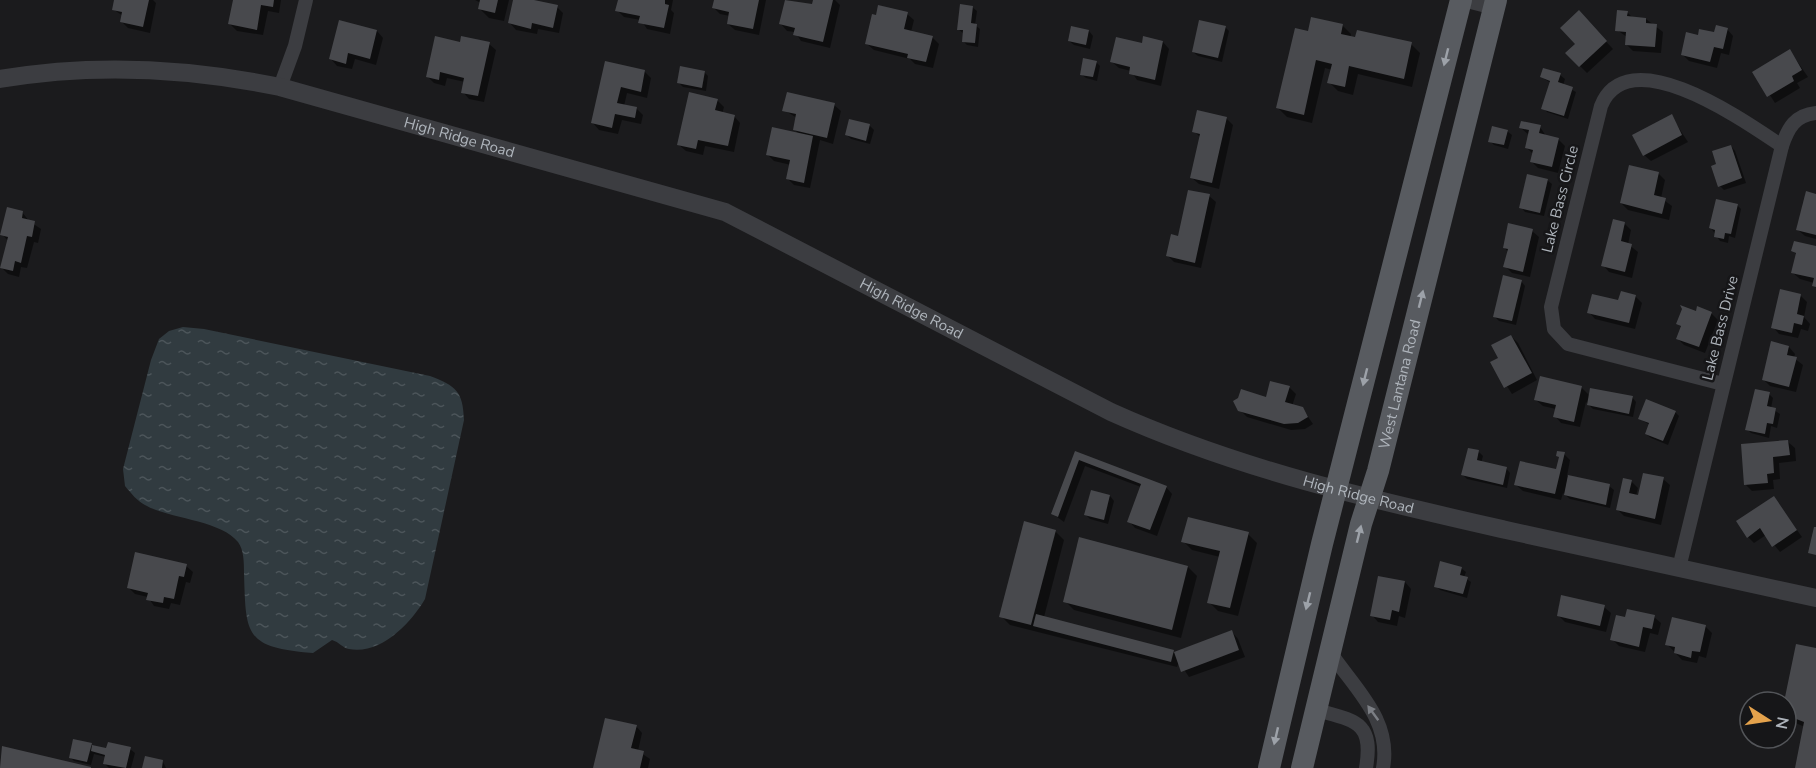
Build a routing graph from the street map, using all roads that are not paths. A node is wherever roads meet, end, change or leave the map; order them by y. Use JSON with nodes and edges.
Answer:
{"nodes":[{"id":1,"x":306,"y":0,"type":"edge"},
{"id":2,"x":1462,"y":0,"type":"edge"},
{"id":3,"x":1495,"y":4,"type":"edge"},
{"id":4,"x":0,"y":79,"type":"edge"},
{"id":5,"x":280,"y":87,"type":"junction"},
{"id":6,"x":1816,"y":113,"type":"edge"},
{"id":7,"x":1782,"y":146,"type":"junction"},
{"id":8,"x":1723,"y":384,"type":"junction"},
{"id":9,"x":1336,"y":490,"type":"junction"},
{"id":10,"x":1370,"y":498,"type":"junction"},
{"id":11,"x":1679,"y":568,"type":"junction"},
{"id":12,"x":1816,"y":598,"type":"edge"},
{"id":13,"x":1330,"y":652,"type":"junction"},
{"id":14,"x":1283,"y":703,"type":"junction"},
{"id":15,"x":1316,"y":710,"type":"junction"},
{"id":16,"x":1269,"y":768,"type":"edge"},
{"id":17,"x":1302,"y":768,"type":"edge"},
{"id":18,"x":1366,"y":768,"type":"edge"},
{"id":19,"x":1383,"y":768,"type":"edge"}],
"edges":[{"from":1,"to":5,"type":"street"},
{"from":2,"to":3,"type":"street"},
{"from":2,"to":9,"type":"main road","one_way":true},
{"from":10,"to":3,"type":"main road","name":"West Lantana Road","one_way":true},
{"from":4,"to":5,"type":"street","name":"High Ridge Road"},
{"from":5,"to":9,"type":"street","name":"High Ridge Road"},
{"from":6,"to":7,"type":"street","name":"Lake Bass Drive"},
{"from":7,"to":8,"type":"street","name":"Lake Bass Drive"},
{"from":7,"to":8,"type":"street","name":"Lake Bass Circle"},
{"from":8,"to":11,"type":"street","name":"Lake Bass Drive"},
{"from":9,"to":10,"type":"street","name":"High Ridge Road"},
{"from":9,"to":14,"type":"main road","one_way":true},
{"from":10,"to":11,"type":"street","name":"High Ridge Road"},
{"from":13,"to":10,"type":"main road","name":"West Lantana Road","one_way":true},
{"from":11,"to":12,"type":"street","name":"High Ridge Road"},
{"from":13,"to":15,"type":"main road","name":"West Lantana Road"},
{"from":19,"to":13,"type":"street","one_way":true},
{"from":14,"to":15,"type":"main road"},
{"from":14,"to":16,"type":"main road","one_way":true},
{"from":15,"to":17,"type":"main road","name":"West Lantana Road"},
{"from":15,"to":18,"type":"street"}]}
